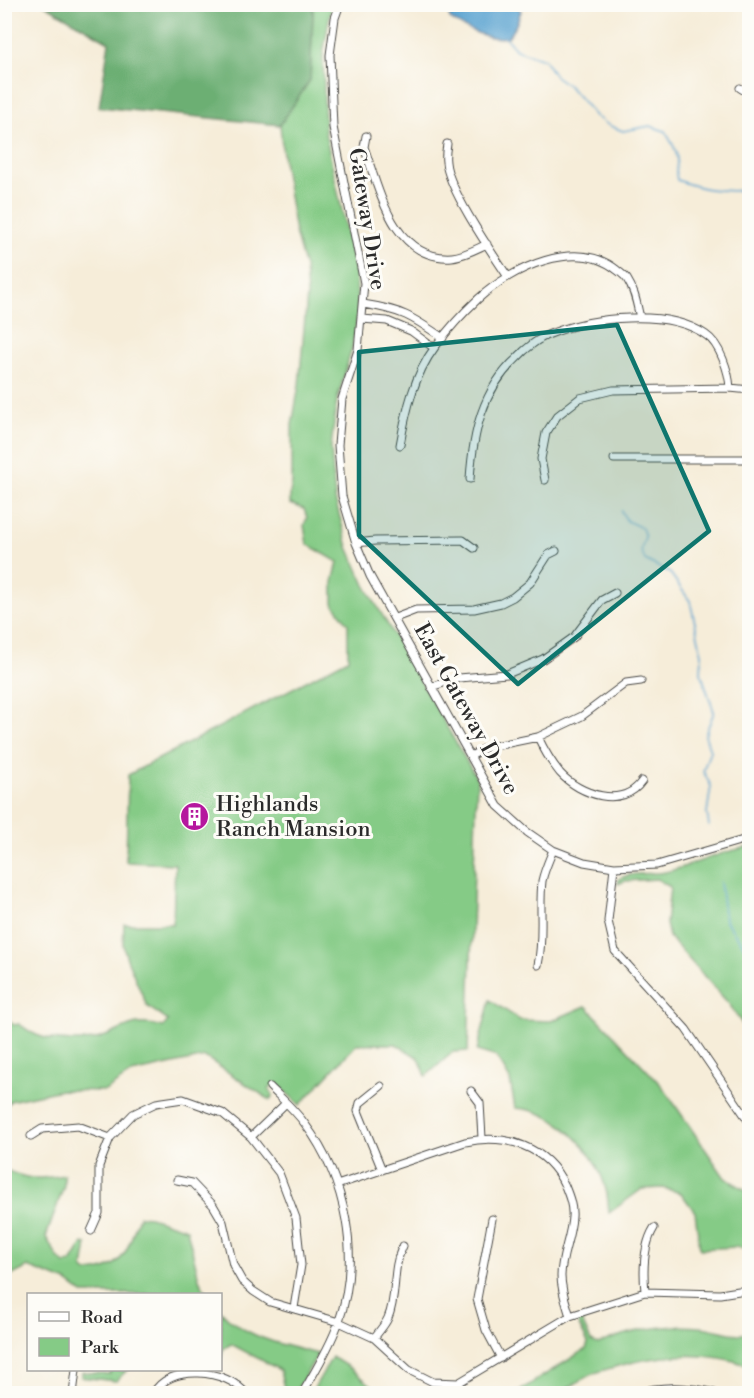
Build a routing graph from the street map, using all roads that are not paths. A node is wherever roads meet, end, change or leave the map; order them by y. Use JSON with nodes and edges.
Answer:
{"nodes":[{"id":1,"x":340,"y":4,"type":"edge"},
{"id":2,"x":740,"y":88,"type":"dead end"},
{"id":3,"x":750,"y":94,"type":"edge"},
{"id":4,"x":366,"y":136,"type":"dead end"},
{"id":5,"x":447,"y":144,"type":"dead end"},
{"id":6,"x":487,"y":244,"type":"junction"},
{"id":7,"x":508,"y":277,"type":"junction"},
{"id":8,"x":363,"y":304,"type":"junction"},
{"id":9,"x":640,"y":318,"type":"junction"},
{"id":10,"x":362,"y":319,"type":"junction"},
{"id":11,"x":443,"y":338,"type":"junction"},
{"id":12,"x":434,"y":348,"type":"junction"},
{"id":13,"x":730,"y":388,"type":"junction"},
{"id":14,"x":750,"y":390,"type":"edge"},
{"id":15,"x":400,"y":445,"type":"dead end"},
{"id":16,"x":614,"y":459,"type":"dead end"},
{"id":17,"x":750,"y":459,"type":"edge"},
{"id":18,"x":470,"y":479,"type":"dead end"},
{"id":19,"x":545,"y":480,"type":"dead end"},
{"id":20,"x":356,"y":543,"type":"junction"},
{"id":21,"x":474,"y":548,"type":"dead end"},
{"id":22,"x":556,"y":551,"type":"dead end"},
{"id":23,"x":615,"y":593,"type":"dead end"},
{"id":24,"x":395,"y":618,"type":"junction"},
{"id":25,"x":641,"y":681,"type":"dead end"},
{"id":26,"x":430,"y":687,"type":"junction"},
{"id":27,"x":538,"y":737,"type":"junction"},
{"id":28,"x":471,"y":756,"type":"junction"},
{"id":29,"x":642,"y":781,"type":"dead end"},
{"id":30,"x":750,"y":838,"type":"edge"},
{"id":31,"x":553,"y":850,"type":"junction"},
{"id":32,"x":614,"y":867,"type":"junction"},
{"id":33,"x":538,"y":965,"type":"dead end"},
{"id":34,"x":381,"y":1086,"type":"dead end"},
{"id":35,"x":270,"y":1087,"type":"dead end"},
{"id":36,"x":471,"y":1090,"type":"dead end"},
{"id":37,"x":286,"y":1103,"type":"junction"},
{"id":38,"x":750,"y":1123,"type":"edge"},
{"id":39,"x":31,"y":1136,"type":"dead end"},
{"id":40,"x":251,"y":1137,"type":"junction"},
{"id":41,"x":110,"y":1138,"type":"junction"},
{"id":42,"x":482,"y":1138,"type":"junction"},
{"id":43,"x":382,"y":1170,"type":"junction"},
{"id":44,"x":177,"y":1180,"type":"dead end"},
{"id":45,"x":337,"y":1185,"type":"junction"},
{"id":46,"x":492,"y":1219,"type":"dead end"},
{"id":47,"x":654,"y":1228,"type":"dead end"},
{"id":48,"x":91,"y":1231,"type":"dead end"},
{"id":49,"x":403,"y":1246,"type":"dead end"},
{"id":50,"x":739,"y":1291,"type":"dead end"},
{"id":51,"x":645,"y":1292,"type":"junction"},
{"id":52,"x":294,"y":1308,"type":"junction"},
{"id":53,"x":570,"y":1316,"type":"junction"},
{"id":54,"x":339,"y":1322,"type":"junction"},
{"id":55,"x":374,"y":1338,"type":"junction"},
{"id":56,"x":501,"y":1358,"type":"junction"},
{"id":57,"x":76,"y":1371,"type":"edge"},
{"id":58,"x":73,"y":1394,"type":"edge"},
{"id":59,"x":153,"y":1394,"type":"edge"},
{"id":60,"x":246,"y":1394,"type":"edge"},
{"id":61,"x":302,"y":1394,"type":"edge"},
{"id":62,"x":634,"y":1394,"type":"edge"},
{"id":63,"x":719,"y":1394,"type":"edge"}],
"edges":[{"from":1,"to":8,"type":"street","name":"Gateway Drive"},
{"from":2,"to":3,"type":"street"},
{"from":4,"to":6,"type":"street"},
{"from":5,"to":6,"type":"street"},
{"from":6,"to":7,"type":"street"},
{"from":7,"to":9,"type":"street"},
{"from":7,"to":11,"type":"street"},
{"from":8,"to":10,"type":"street","name":"Gateway Drive"},
{"from":8,"to":11,"type":"street"},
{"from":9,"to":13,"type":"street"},
{"from":9,"to":18,"type":"street"},
{"from":10,"to":12,"type":"street"},
{"from":10,"to":20,"type":"street","name":"Gateway Drive"},
{"from":11,"to":12,"type":"street"},
{"from":12,"to":15,"type":"street"},
{"from":13,"to":14,"type":"street"},
{"from":13,"to":19,"type":"street"},
{"from":16,"to":17,"type":"street"},
{"from":20,"to":21,"type":"street"},
{"from":20,"to":24,"type":"street","name":"East Gateway Drive"},
{"from":22,"to":24,"type":"street"},
{"from":23,"to":26,"type":"street"},
{"from":24,"to":26,"type":"street","name":"East Gateway Drive"},
{"from":25,"to":27,"type":"street"},
{"from":26,"to":28,"type":"street","name":"East Gateway Drive"},
{"from":27,"to":28,"type":"street"},
{"from":27,"to":29,"type":"street"},
{"from":28,"to":31,"type":"street","name":"East Gateway Drive"},
{"from":30,"to":32,"type":"street"},
{"from":31,"to":32,"type":"street","name":"East Gateway Drive"},
{"from":31,"to":33,"type":"street"},
{"from":32,"to":38,"type":"street"},
{"from":34,"to":43,"type":"street"},
{"from":35,"to":37,"type":"street"},
{"from":36,"to":42,"type":"street"},
{"from":37,"to":40,"type":"street"},
{"from":37,"to":45,"type":"street"},
{"from":39,"to":41,"type":"street"},
{"from":40,"to":41,"type":"street"},
{"from":40,"to":52,"type":"street"},
{"from":41,"to":48,"type":"street"},
{"from":42,"to":43,"type":"street"},
{"from":42,"to":53,"type":"street"},
{"from":43,"to":45,"type":"street"},
{"from":44,"to":52,"type":"street"},
{"from":45,"to":54,"type":"street"},
{"from":46,"to":56,"type":"street"},
{"from":47,"to":51,"type":"street"},
{"from":49,"to":55,"type":"street"},
{"from":50,"to":51,"type":"street"},
{"from":51,"to":53,"type":"street"},
{"from":52,"to":54,"type":"street"},
{"from":53,"to":56,"type":"street"},
{"from":54,"to":55,"type":"street"},
{"from":54,"to":61,"type":"street"},
{"from":55,"to":56,"type":"street"},
{"from":57,"to":58,"type":"street"},
{"from":59,"to":60,"type":"street"},
{"from":62,"to":63,"type":"street"}]}
